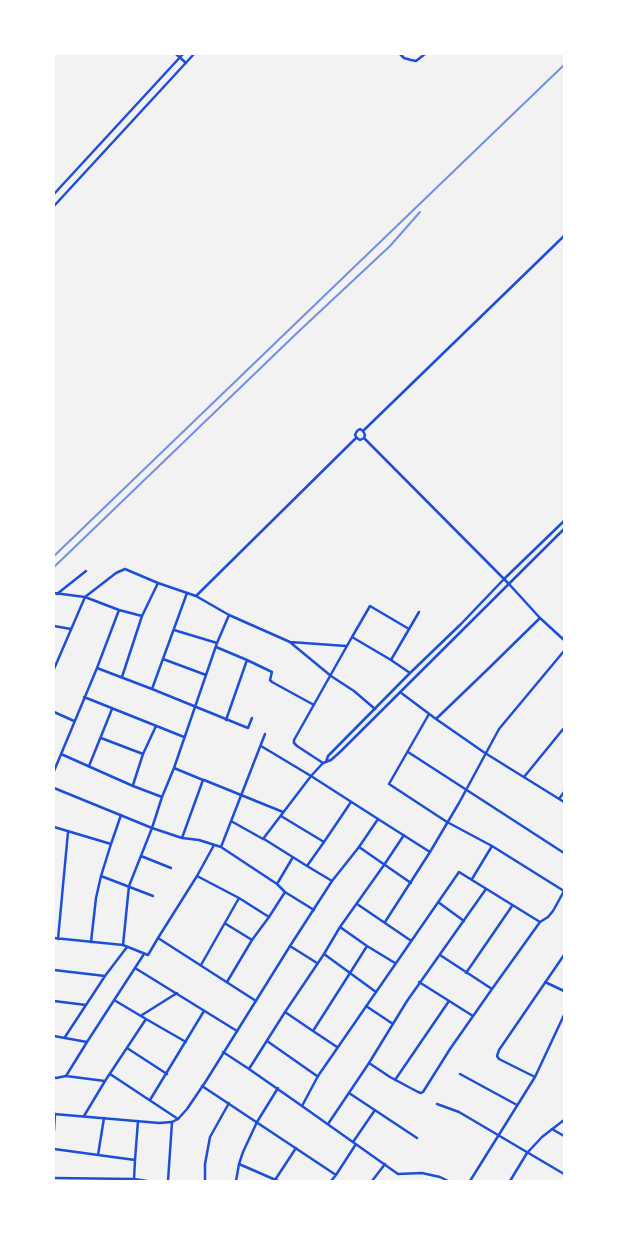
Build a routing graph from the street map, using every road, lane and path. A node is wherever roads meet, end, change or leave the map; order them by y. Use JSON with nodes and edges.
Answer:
{"nodes":[{"id":1,"x":176,"y":54,"type":"edge"},
{"id":2,"x":183,"y":54,"type":"edge"},
{"id":3,"x":194,"y":54,"type":"edge"},
{"id":4,"x":400,"y":54,"type":"edge"},
{"id":5,"x":425,"y":54,"type":"edge"},
{"id":6,"x":179,"y":57,"type":"junction"},
{"id":7,"x":186,"y":62,"type":"junction"},
{"id":8,"x":54,"y":194,"type":"edge"},
{"id":9,"x":54,"y":206,"type":"edge"},
{"id":10,"x":564,"y":236,"type":"edge"},
{"id":11,"x":363,"y":430,"type":"junction"},
{"id":12,"x":356,"y":438,"type":"junction"},
{"id":13,"x":364,"y":438,"type":"junction"},
{"id":14,"x":564,"y":521,"type":"edge"},
{"id":15,"x":564,"y":529,"type":"edge"},
{"id":16,"x":86,"y":571,"type":"dead end"},
{"id":17,"x":504,"y":579,"type":"junction"},
{"id":18,"x":158,"y":582,"type":"junction"},
{"id":19,"x":509,"y":584,"type":"junction"},
{"id":20,"x":187,"y":593,"type":"junction"},
{"id":21,"x":55,"y":594,"type":"edge"},
{"id":22,"x":196,"y":596,"type":"junction"},
{"id":23,"x":85,"y":597,"type":"junction"},
{"id":24,"x":120,"y":610,"type":"junction"},
{"id":25,"x":419,"y":612,"type":"dead end"},
{"id":26,"x":229,"y":615,"type":"junction"},
{"id":27,"x":142,"y":616,"type":"junction"},
{"id":28,"x":540,"y":618,"type":"junction"},
{"id":29,"x":54,"y":626,"type":"edge"},
{"id":30,"x":71,"y":629,"type":"junction"},
{"id":31,"x":409,"y":629,"type":"junction"},
{"id":32,"x":174,"y":630,"type":"junction"},
{"id":33,"x":352,"y":637,"type":"junction"},
{"id":34,"x":564,"y":640,"type":"edge"},
{"id":35,"x":290,"y":642,"type":"junction"},
{"id":36,"x":217,"y":643,"type":"junction"},
{"id":37,"x":347,"y":646,"type":"junction"},
{"id":38,"x":216,"y":647,"type":"junction"},
{"id":39,"x":564,"y":651,"type":"edge"},
{"id":40,"x":163,"y":659,"type":"junction"},
{"id":41,"x":247,"y":660,"type":"junction"},
{"id":42,"x":391,"y":660,"type":"junction"},
{"id":43,"x":97,"y":668,"type":"junction"},
{"id":44,"x":54,"y":669,"type":"edge"},
{"id":45,"x":410,"y":673,"type":"junction"},
{"id":46,"x":207,"y":675,"type":"junction"},
{"id":47,"x":331,"y":676,"type":"junction"},
{"id":48,"x":122,"y":677,"type":"junction"},
{"id":49,"x":152,"y":689,"type":"junction"},
{"id":50,"x":400,"y":692,"type":"junction"},
{"id":51,"x":84,"y":697,"type":"junction"},
{"id":52,"x":195,"y":706,"type":"junction"},
{"id":53,"x":314,"y":706,"type":"junction"},
{"id":54,"x":112,"y":709,"type":"junction"},
{"id":55,"x":375,"y":709,"type":"junction"},
{"id":56,"x":54,"y":712,"type":"edge"},
{"id":57,"x":429,"y":714,"type":"junction"},
{"id":58,"x":252,"y":718,"type":"dead end"},
{"id":59,"x":436,"y":719,"type":"junction"},
{"id":60,"x":226,"y":720,"type":"junction"},
{"id":61,"x":74,"y":721,"type":"junction"},
{"id":62,"x":156,"y":726,"type":"junction"},
{"id":63,"x":564,"y":728,"type":"edge"},
{"id":64,"x":265,"y":734,"type":"dead end"},
{"id":65,"x":101,"y":738,"type":"junction"},
{"id":66,"x":184,"y":738,"type":"junction"},
{"id":67,"x":261,"y":746,"type":"junction"},
{"id":68,"x":408,"y":752,"type":"junction"},
{"id":69,"x":485,"y":753,"type":"junction"},
{"id":70,"x":61,"y":754,"type":"junction"},
{"id":71,"x":143,"y":754,"type":"junction"},
{"id":72,"x":324,"y":763,"type":"junction"},
{"id":73,"x":88,"y":766,"type":"junction"},
{"id":74,"x":174,"y":768,"type":"junction"},
{"id":75,"x":54,"y":771,"type":"edge"},
{"id":76,"x":311,"y":776,"type":"junction"},
{"id":77,"x":524,"y":777,"type":"junction"},
{"id":78,"x":204,"y":780,"type":"junction"},
{"id":79,"x":133,"y":786,"type":"junction"},
{"id":80,"x":54,"y":788,"type":"edge"},
{"id":81,"x":466,"y":790,"type":"junction"},
{"id":82,"x":564,"y":792,"type":"edge"},
{"id":83,"x":240,"y":794,"type":"junction"},
{"id":84,"x":162,"y":797,"type":"junction"},
{"id":85,"x":559,"y":799,"type":"junction"},
{"id":86,"x":351,"y":802,"type":"junction"},
{"id":87,"x":564,"y":802,"type":"edge"},
{"id":88,"x":284,"y":812,"type":"junction"},
{"id":89,"x":121,"y":815,"type":"junction"},
{"id":90,"x":281,"y":816,"type":"junction"},
{"id":91,"x":378,"y":818,"type":"junction"},
{"id":92,"x":231,"y":821,"type":"junction"},
{"id":93,"x":448,"y":822,"type":"junction"},
{"id":94,"x":54,"y":828,"type":"edge"},
{"id":95,"x":152,"y":828,"type":"junction"},
{"id":96,"x":68,"y":832,"type":"junction"},
{"id":97,"x":404,"y":835,"type":"junction"},
{"id":98,"x":182,"y":838,"type":"junction"},
{"id":99,"x":263,"y":839,"type":"junction"},
{"id":100,"x":324,"y":842,"type":"junction"},
{"id":101,"x":111,"y":844,"type":"junction"},
{"id":102,"x":214,"y":845,"type":"junction"},
{"id":103,"x":492,"y":846,"type":"junction"},
{"id":104,"x":220,"y":847,"type":"junction"},
{"id":105,"x":358,"y":847,"type":"junction"},
{"id":106,"x":430,"y":852,"type":"junction"},
{"id":107,"x":564,"y":853,"type":"edge"},
{"id":108,"x":141,"y":856,"type":"junction"},
{"id":109,"x":293,"y":857,"type":"junction"},
{"id":110,"x":384,"y":865,"type":"junction"},
{"id":111,"x":307,"y":866,"type":"junction"},
{"id":112,"x":171,"y":868,"type":"dead end"},
{"id":113,"x":101,"y":876,"type":"junction"},
{"id":114,"x":197,"y":876,"type":"junction"},
{"id":115,"x":472,"y":880,"type":"junction"},
{"id":116,"x":332,"y":881,"type":"junction"},
{"id":117,"x":411,"y":883,"type":"junction"},
{"id":118,"x":277,"y":884,"type":"junction"},
{"id":119,"x":129,"y":886,"type":"junction"},
{"id":120,"x":486,"y":889,"type":"junction"},
{"id":121,"x":285,"y":892,"type":"junction"},
{"id":122,"x":564,"y":893,"type":"edge"},
{"id":123,"x":153,"y":896,"type":"dead end"},
{"id":124,"x":239,"y":898,"type":"junction"},
{"id":125,"x":438,"y":902,"type":"junction"},
{"id":126,"x":357,"y":904,"type":"junction"},
{"id":127,"x":512,"y":906,"type":"junction"},
{"id":128,"x":314,"y":910,"type":"junction"},
{"id":129,"x":269,"y":917,"type":"junction"},
{"id":130,"x":464,"y":921,"type":"junction"},
{"id":131,"x":385,"y":922,"type":"junction"},
{"id":132,"x":540,"y":922,"type":"junction"},
{"id":133,"x":226,"y":924,"type":"junction"},
{"id":134,"x":340,"y":927,"type":"junction"},
{"id":135,"x":54,"y":938,"type":"edge"},
{"id":136,"x":158,"y":938,"type":"junction"},
{"id":137,"x":58,"y":939,"type":"junction"},
{"id":138,"x":252,"y":940,"type":"junction"},
{"id":139,"x":410,"y":940,"type":"junction"},
{"id":140,"x":91,"y":942,"type":"junction"},
{"id":141,"x":123,"y":945,"type":"junction"},
{"id":142,"x":290,"y":946,"type":"junction"},
{"id":143,"x":367,"y":946,"type":"junction"},
{"id":144,"x":127,"y":947,"type":"junction"},
{"id":145,"x":144,"y":954,"type":"junction"},
{"id":146,"x":324,"y":954,"type":"junction"},
{"id":147,"x":440,"y":955,"type":"junction"},
{"id":148,"x":564,"y":955,"type":"edge"},
{"id":149,"x":317,"y":963,"type":"junction"},
{"id":150,"x":395,"y":963,"type":"junction"},
{"id":151,"x":201,"y":965,"type":"junction"},
{"id":152,"x":135,"y":968,"type":"junction"},
{"id":153,"x":54,"y":970,"type":"edge"},
{"id":154,"x":466,"y":973,"type":"junction"},
{"id":155,"x":350,"y":974,"type":"junction"},
{"id":156,"x":105,"y":976,"type":"junction"},
{"id":157,"x":227,"y":982,"type":"junction"},
{"id":158,"x":420,"y":982,"type":"junction"},
{"id":159,"x":546,"y":982,"type":"junction"},
{"id":160,"x":492,"y":989,"type":"junction"},
{"id":161,"x":564,"y":990,"type":"edge"},
{"id":162,"x":376,"y":992,"type":"junction"},
{"id":163,"x":177,"y":993,"type":"junction"},
{"id":164,"x":114,"y":1000,"type":"junction"},
{"id":165,"x":54,"y":1001,"type":"edge"},
{"id":166,"x":256,"y":1001,"type":"junction"},
{"id":167,"x":449,"y":1001,"type":"junction"},
{"id":168,"x":86,"y":1005,"type":"junction"},
{"id":169,"x":366,"y":1006,"type":"junction"},
{"id":170,"x":204,"y":1011,"type":"junction"},
{"id":171,"x":284,"y":1012,"type":"junction"},
{"id":172,"x":141,"y":1015,"type":"junction"},
{"id":173,"x":473,"y":1016,"type":"junction"},
{"id":174,"x":564,"y":1016,"type":"edge"},
{"id":175,"x":146,"y":1019,"type":"junction"},
{"id":176,"x":393,"y":1024,"type":"junction"},
{"id":177,"x":237,"y":1031,"type":"junction"},
{"id":178,"x":313,"y":1031,"type":"junction"},
{"id":179,"x":54,"y":1036,"type":"edge"},
{"id":180,"x":65,"y":1038,"type":"junction"},
{"id":181,"x":267,"y":1041,"type":"junction"},
{"id":182,"x":86,"y":1042,"type":"junction"},
{"id":183,"x":186,"y":1042,"type":"junction"},
{"id":184,"x":127,"y":1048,"type":"junction"},
{"id":185,"x":337,"y":1048,"type":"junction"},
{"id":186,"x":223,"y":1052,"type":"junction"},
{"id":187,"x":369,"y":1063,"type":"junction"},
{"id":188,"x":249,"y":1069,"type":"junction"},
{"id":189,"x":110,"y":1074,"type":"junction"},
{"id":190,"x":167,"y":1074,"type":"junction"},
{"id":191,"x":460,"y":1074,"type":"dead end"},
{"id":192,"x":66,"y":1076,"type":"junction"},
{"id":193,"x":318,"y":1076,"type":"junction"},
{"id":194,"x":55,"y":1077,"type":"edge"},
{"id":195,"x":535,"y":1077,"type":"junction"},
{"id":196,"x":395,"y":1080,"type":"junction"},
{"id":197,"x":54,"y":1081,"type":"edge"},
{"id":198,"x":105,"y":1081,"type":"junction"},
{"id":199,"x":202,"y":1086,"type":"junction"},
{"id":200,"x":278,"y":1088,"type":"junction"},
{"id":201,"x":349,"y":1093,"type":"junction"},
{"id":202,"x":150,"y":1100,"type":"junction"},
{"id":203,"x":229,"y":1103,"type":"junction"},
{"id":204,"x":437,"y":1104,"type":"dead end"},
{"id":205,"x":517,"y":1105,"type":"junction"},
{"id":206,"x":302,"y":1106,"type":"junction"},
{"id":207,"x":374,"y":1110,"type":"junction"},
{"id":208,"x":55,"y":1114,"type":"edge"},
{"id":209,"x":84,"y":1116,"type":"junction"},
{"id":210,"x":104,"y":1118,"type":"junction"},
{"id":211,"x":178,"y":1119,"type":"junction"},
{"id":212,"x":564,"y":1120,"type":"edge"},
{"id":213,"x":138,"y":1121,"type":"junction"},
{"id":214,"x":172,"y":1122,"type":"junction"},
{"id":215,"x":257,"y":1122,"type":"junction"},
{"id":216,"x":328,"y":1124,"type":"junction"},
{"id":217,"x":552,"y":1129,"type":"junction"},
{"id":218,"x":54,"y":1131,"type":"edge"},
{"id":219,"x":498,"y":1135,"type":"junction"},
{"id":220,"x":564,"y":1136,"type":"edge"},
{"id":221,"x":417,"y":1138,"type":"dead end"},
{"id":222,"x":354,"y":1143,"type":"junction"},
{"id":223,"x":296,"y":1148,"type":"junction"},
{"id":224,"x":54,"y":1149,"type":"edge"},
{"id":225,"x":527,"y":1153,"type":"junction"},
{"id":226,"x":98,"y":1155,"type":"junction"},
{"id":227,"x":134,"y":1160,"type":"junction"},
{"id":228,"x":239,"y":1164,"type":"junction"},
{"id":229,"x":384,"y":1164,"type":"junction"},
{"id":230,"x":564,"y":1174,"type":"edge"},
{"id":231,"x":336,"y":1175,"type":"junction"},
{"id":232,"x":54,"y":1178,"type":"edge"},
{"id":233,"x":134,"y":1179,"type":"junction"},
{"id":234,"x":129,"y":1180,"type":"edge"},
{"id":235,"x":147,"y":1181,"type":"edge"},
{"id":236,"x":168,"y":1181,"type":"edge"},
{"id":237,"x":205,"y":1181,"type":"edge"},
{"id":238,"x":236,"y":1181,"type":"edge"},
{"id":239,"x":277,"y":1181,"type":"edge"},
{"id":240,"x":332,"y":1181,"type":"edge"},
{"id":241,"x":372,"y":1181,"type":"edge"},
{"id":242,"x":448,"y":1181,"type":"edge"},
{"id":243,"x":470,"y":1181,"type":"edge"},
{"id":244,"x":510,"y":1181,"type":"edge"}],
"edges":[{"from":1,"to":6,"type":"street"},
{"from":2,"to":6,"type":"street"},
{"from":3,"to":7,"type":"street"},
{"from":4,"to":5,"type":"street"},
{"from":6,"to":7,"type":"street"},
{"from":6,"to":8,"type":"street"},
{"from":7,"to":9,"type":"street"},
{"from":10,"to":11,"type":"street"},
{"from":11,"to":12,"type":"street"},
{"from":11,"to":13,"type":"street"},
{"from":12,"to":13,"type":"street"},
{"from":12,"to":22,"type":"street"},
{"from":13,"to":17,"type":"street"},
{"from":14,"to":17,"type":"street"},
{"from":15,"to":19,"type":"street"},
{"from":16,"to":21,"type":"street"},
{"from":17,"to":19,"type":"street"},
{"from":17,"to":45,"type":"street"},
{"from":18,"to":20,"type":"street"},
{"from":18,"to":23,"type":"street"},
{"from":18,"to":27,"type":"street"},
{"from":19,"to":28,"type":"street"},
{"from":19,"to":50,"type":"street"},
{"from":20,"to":22,"type":"street"},
{"from":20,"to":32,"type":"street"},
{"from":21,"to":23,"type":"street"},
{"from":22,"to":26,"type":"street"},
{"from":23,"to":24,"type":"street"},
{"from":23,"to":30,"type":"street"},
{"from":24,"to":27,"type":"street"},
{"from":24,"to":43,"type":"street"},
{"from":25,"to":31,"type":"street"},
{"from":26,"to":35,"type":"street"},
{"from":26,"to":36,"type":"street"},
{"from":27,"to":48,"type":"street"},
{"from":28,"to":34,"type":"street"},
{"from":28,"to":59,"type":"street"},
{"from":29,"to":30,"type":"street"},
{"from":30,"to":44,"type":"street"},
{"from":31,"to":33,"type":"street"},
{"from":31,"to":42,"type":"street"},
{"from":32,"to":36,"type":"street"},
{"from":32,"to":40,"type":"street"},
{"from":33,"to":37,"type":"street"},
{"from":33,"to":42,"type":"street"},
{"from":35,"to":37,"type":"street"},
{"from":35,"to":47,"type":"street"},
{"from":36,"to":38,"type":"street"},
{"from":37,"to":47,"type":"street"},
{"from":38,"to":41,"type":"street"},
{"from":38,"to":46,"type":"street"},
{"from":39,"to":69,"type":"street"},
{"from":40,"to":46,"type":"street"},
{"from":40,"to":49,"type":"street"},
{"from":41,"to":53,"type":"street"},
{"from":41,"to":60,"type":"street"},
{"from":42,"to":45,"type":"street"},
{"from":43,"to":48,"type":"street"},
{"from":43,"to":51,"type":"street"},
{"from":45,"to":55,"type":"street"},
{"from":46,"to":52,"type":"street"},
{"from":47,"to":53,"type":"street"},
{"from":47,"to":55,"type":"street"},
{"from":48,"to":49,"type":"street"},
{"from":49,"to":52,"type":"street"},
{"from":50,"to":57,"type":"street"},
{"from":50,"to":72,"type":"street"},
{"from":51,"to":54,"type":"street"},
{"from":51,"to":61,"type":"street"},
{"from":52,"to":60,"type":"street"},
{"from":52,"to":66,"type":"street"},
{"from":53,"to":72,"type":"street"},
{"from":54,"to":62,"type":"street"},
{"from":54,"to":65,"type":"street"},
{"from":55,"to":72,"type":"street"},
{"from":56,"to":61,"type":"street"},
{"from":57,"to":59,"type":"street"},
{"from":57,"to":68,"type":"street"},
{"from":58,"to":60,"type":"street"},
{"from":59,"to":69,"type":"street"},
{"from":61,"to":70,"type":"street"},
{"from":62,"to":66,"type":"street"},
{"from":62,"to":71,"type":"street"},
{"from":63,"to":77,"type":"street"},
{"from":64,"to":67,"type":"street"},
{"from":65,"to":71,"type":"street"},
{"from":65,"to":73,"type":"street"},
{"from":66,"to":74,"type":"street"},
{"from":67,"to":76,"type":"street"},
{"from":67,"to":83,"type":"street"},
{"from":68,"to":81,"type":"street"},
{"from":68,"to":93,"type":"street"},
{"from":69,"to":77,"type":"street"},
{"from":69,"to":81,"type":"street"},
{"from":70,"to":73,"type":"street"},
{"from":70,"to":75,"type":"street"},
{"from":71,"to":79,"type":"street"},
{"from":72,"to":76,"type":"street"},
{"from":73,"to":79,"type":"street"},
{"from":74,"to":78,"type":"street"},
{"from":74,"to":84,"type":"street"},
{"from":76,"to":86,"type":"street"},
{"from":76,"to":88,"type":"street"},
{"from":77,"to":85,"type":"street"},
{"from":78,"to":83,"type":"street"},
{"from":78,"to":98,"type":"street"},
{"from":79,"to":84,"type":"street"},
{"from":80,"to":89,"type":"street"},
{"from":81,"to":93,"type":"street"},
{"from":81,"to":107,"type":"street"},
{"from":82,"to":85,"type":"street"},
{"from":83,"to":88,"type":"street"},
{"from":83,"to":92,"type":"street"},
{"from":84,"to":95,"type":"street"},
{"from":85,"to":87,"type":"street"},
{"from":86,"to":91,"type":"street"},
{"from":86,"to":100,"type":"street"},
{"from":88,"to":90,"type":"street"},
{"from":89,"to":95,"type":"street"},
{"from":89,"to":101,"type":"street"},
{"from":90,"to":99,"type":"street"},
{"from":90,"to":100,"type":"street"},
{"from":91,"to":97,"type":"street"},
{"from":91,"to":105,"type":"street"},
{"from":92,"to":99,"type":"street"},
{"from":92,"to":104,"type":"street"},
{"from":93,"to":103,"type":"street"},
{"from":93,"to":106,"type":"street"},
{"from":94,"to":96,"type":"street"},
{"from":95,"to":98,"type":"street"},
{"from":95,"to":108,"type":"street"},
{"from":96,"to":101,"type":"street"},
{"from":96,"to":137,"type":"street"},
{"from":97,"to":106,"type":"street"},
{"from":97,"to":110,"type":"street"},
{"from":98,"to":102,"type":"street"},
{"from":99,"to":109,"type":"street"},
{"from":100,"to":111,"type":"street"},
{"from":101,"to":113,"type":"street"},
{"from":102,"to":104,"type":"street"},
{"from":102,"to":114,"type":"street"},
{"from":103,"to":115,"type":"street"},
{"from":103,"to":122,"type":"street"},
{"from":104,"to":118,"type":"street"},
{"from":105,"to":110,"type":"street"},
{"from":105,"to":116,"type":"street"},
{"from":106,"to":117,"type":"street"},
{"from":108,"to":112,"type":"street"},
{"from":108,"to":119,"type":"street"},
{"from":109,"to":111,"type":"street"},
{"from":109,"to":118,"type":"street"},
{"from":110,"to":117,"type":"street"},
{"from":110,"to":126,"type":"street"},
{"from":111,"to":116,"type":"street"},
{"from":113,"to":119,"type":"street"},
{"from":113,"to":140,"type":"street"},
{"from":114,"to":124,"type":"street"},
{"from":114,"to":136,"type":"street"},
{"from":115,"to":120,"type":"street"},
{"from":115,"to":125,"type":"street"},
{"from":116,"to":128,"type":"street"},
{"from":117,"to":131,"type":"street"},
{"from":118,"to":121,"type":"street"},
{"from":119,"to":123,"type":"street"},
{"from":119,"to":141,"type":"street"},
{"from":120,"to":127,"type":"street"},
{"from":120,"to":130,"type":"street"},
{"from":121,"to":128,"type":"street"},
{"from":121,"to":129,"type":"street"},
{"from":122,"to":132,"type":"street"},
{"from":124,"to":129,"type":"street"},
{"from":124,"to":133,"type":"street"},
{"from":125,"to":130,"type":"street"},
{"from":125,"to":139,"type":"street"},
{"from":126,"to":131,"type":"street"},
{"from":126,"to":134,"type":"street"},
{"from":127,"to":132,"type":"street"},
{"from":127,"to":154,"type":"street"},
{"from":128,"to":142,"type":"street"},
{"from":129,"to":138,"type":"street"},
{"from":130,"to":147,"type":"street"},
{"from":131,"to":139,"type":"street"},
{"from":132,"to":160,"type":"street"},
{"from":133,"to":138,"type":"street"},
{"from":133,"to":151,"type":"street"},
{"from":134,"to":143,"type":"street"},
{"from":134,"to":146,"type":"street"},
{"from":135,"to":137,"type":"street"},
{"from":136,"to":145,"type":"street"},
{"from":136,"to":151,"type":"street"},
{"from":137,"to":140,"type":"street"},
{"from":138,"to":157,"type":"street"},
{"from":139,"to":150,"type":"street"},
{"from":140,"to":141,"type":"street"},
{"from":141,"to":144,"type":"street"},
{"from":142,"to":149,"type":"street"},
{"from":142,"to":166,"type":"street"},
{"from":143,"to":150,"type":"street"},
{"from":143,"to":155,"type":"street"},
{"from":144,"to":145,"type":"street"},
{"from":144,"to":156,"type":"street"},
{"from":145,"to":152,"type":"street"},
{"from":146,"to":149,"type":"street"},
{"from":146,"to":155,"type":"street"},
{"from":147,"to":154,"type":"street"},
{"from":147,"to":158,"type":"street"},
{"from":148,"to":159,"type":"street"},
{"from":149,"to":171,"type":"street"},
{"from":150,"to":162,"type":"street"},
{"from":151,"to":157,"type":"street"},
{"from":152,"to":163,"type":"street"},
{"from":152,"to":164,"type":"street"},
{"from":153,"to":156,"type":"street"},
{"from":154,"to":160,"type":"street"},
{"from":155,"to":162,"type":"street"},
{"from":155,"to":178,"type":"street"},
{"from":156,"to":168,"type":"street"},
{"from":157,"to":166,"type":"street"},
{"from":158,"to":167,"type":"street"},
{"from":158,"to":176,"type":"street"},
{"from":159,"to":161,"type":"street"},
{"from":159,"to":195,"type":"street"},
{"from":160,"to":173,"type":"street"},
{"from":162,"to":169,"type":"street"},
{"from":163,"to":170,"type":"street"},
{"from":163,"to":172,"type":"street"},
{"from":164,"to":172,"type":"street"},
{"from":164,"to":182,"type":"street"},
{"from":165,"to":168,"type":"street"},
{"from":166,"to":177,"type":"street"},
{"from":167,"to":173,"type":"street"},
{"from":167,"to":196,"type":"street"},
{"from":168,"to":180,"type":"street"},
{"from":169,"to":176,"type":"street"},
{"from":169,"to":185,"type":"street"},
{"from":170,"to":177,"type":"street"},
{"from":170,"to":183,"type":"street"},
{"from":171,"to":178,"type":"street"},
{"from":171,"to":181,"type":"street"},
{"from":172,"to":175,"type":"street"},
{"from":173,"to":196,"type":"street"},
{"from":174,"to":195,"type":"street"},
{"from":175,"to":183,"type":"street"},
{"from":175,"to":184,"type":"street"},
{"from":176,"to":187,"type":"street"},
{"from":177,"to":186,"type":"street"},
{"from":178,"to":185,"type":"street"},
{"from":179,"to":180,"type":"street"},
{"from":180,"to":182,"type":"street"},
{"from":181,"to":188,"type":"street"},
{"from":181,"to":193,"type":"street"},
{"from":182,"to":192,"type":"street"},
{"from":183,"to":190,"type":"street"},
{"from":184,"to":189,"type":"street"},
{"from":184,"to":190,"type":"street"},
{"from":185,"to":193,"type":"street"},
{"from":186,"to":188,"type":"street"},
{"from":186,"to":199,"type":"street"},
{"from":187,"to":196,"type":"street"},
{"from":187,"to":201,"type":"street"},
{"from":188,"to":200,"type":"street"},
{"from":189,"to":198,"type":"street"},
{"from":189,"to":202,"type":"street"},
{"from":190,"to":202,"type":"street"},
{"from":191,"to":205,"type":"street"},
{"from":192,"to":194,"type":"street"},
{"from":192,"to":198,"type":"street"},
{"from":193,"to":206,"type":"street"},
{"from":194,"to":197,"type":"street"},
{"from":195,"to":205,"type":"street"},
{"from":198,"to":209,"type":"street"},
{"from":199,"to":203,"type":"street"},
{"from":199,"to":211,"type":"street"},
{"from":200,"to":206,"type":"street"},
{"from":200,"to":215,"type":"street"},
{"from":201,"to":207,"type":"street"},
{"from":201,"to":216,"type":"street"},
{"from":202,"to":211,"type":"street"},
{"from":203,"to":215,"type":"street"},
{"from":203,"to":237,"type":"street"},
{"from":204,"to":219,"type":"street"},
{"from":205,"to":219,"type":"street"},
{"from":206,"to":216,"type":"street"},
{"from":207,"to":221,"type":"street"},
{"from":207,"to":222,"type":"street"},
{"from":208,"to":209,"type":"street"},
{"from":208,"to":218,"type":"street"},
{"from":209,"to":210,"type":"street"},
{"from":210,"to":213,"type":"street"},
{"from":210,"to":226,"type":"street"},
{"from":211,"to":214,"type":"street"},
{"from":212,"to":217,"type":"street"},
{"from":213,"to":214,"type":"street"},
{"from":213,"to":227,"type":"street"},
{"from":214,"to":236,"type":"street"},
{"from":215,"to":223,"type":"street"},
{"from":215,"to":228,"type":"street"},
{"from":216,"to":222,"type":"street"},
{"from":217,"to":220,"type":"street"},
{"from":217,"to":225,"type":"street"},
{"from":219,"to":225,"type":"street"},
{"from":219,"to":243,"type":"street"},
{"from":222,"to":229,"type":"street"},
{"from":222,"to":231,"type":"street"},
{"from":223,"to":231,"type":"street"},
{"from":223,"to":239,"type":"street"},
{"from":224,"to":226,"type":"street"},
{"from":225,"to":230,"type":"street"},
{"from":225,"to":244,"type":"street"},
{"from":226,"to":227,"type":"street"},
{"from":227,"to":233,"type":"street"},
{"from":228,"to":238,"type":"street"},
{"from":228,"to":239,"type":"street"},
{"from":229,"to":241,"type":"street"},
{"from":229,"to":242,"type":"street"},
{"from":231,"to":240,"type":"street"},
{"from":232,"to":234,"type":"street"},
{"from":233,"to":234,"type":"street"},
{"from":233,"to":235,"type":"street"}]}
